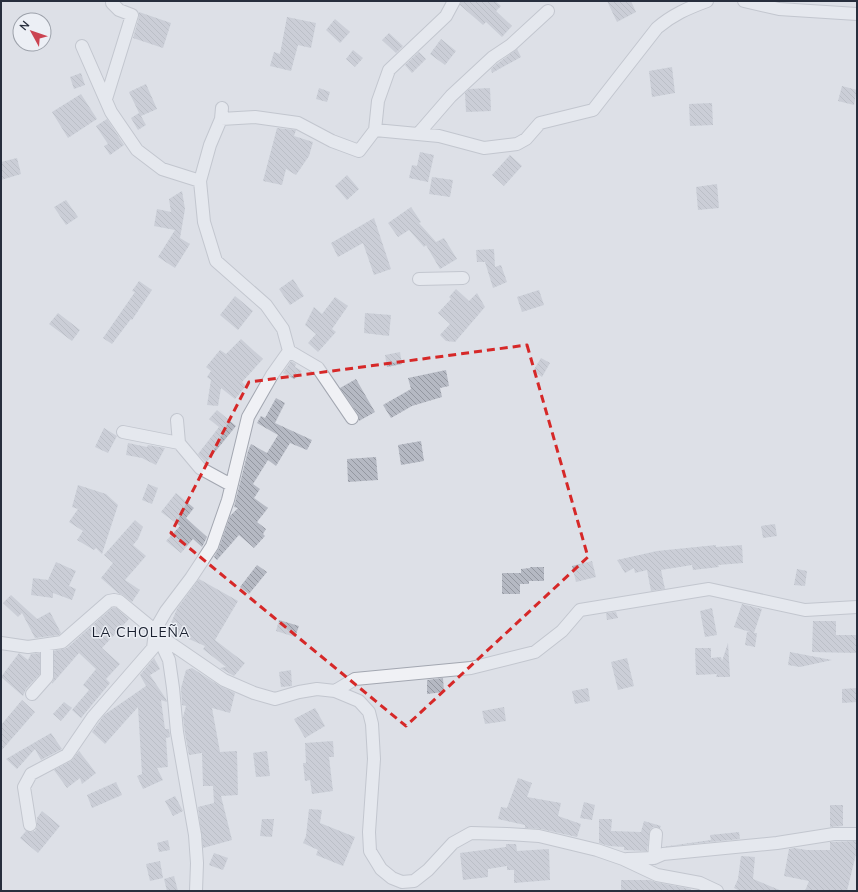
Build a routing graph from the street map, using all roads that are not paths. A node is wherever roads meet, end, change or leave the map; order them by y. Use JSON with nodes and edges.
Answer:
{"nodes":[{"id":1,"x":454,"y":1,"type":"edge"},
{"id":2,"x":707,"y":1,"type":"edge"},
{"id":3,"x":744,"y":1,"type":"edge"},
{"id":4,"x":112,"y":3,"type":"dead end"},
{"id":5,"x":548,"y":11,"type":"dead end"},
{"id":6,"x":857,"y":14,"type":"edge"},
{"id":7,"x":82,"y":46,"type":"dead end"},
{"id":8,"x":106,"y":99,"type":"junction"},
{"id":9,"x":375,"y":130,"type":"junction"},
{"id":10,"x":418,"y":134,"type":"junction"},
{"id":11,"x":200,"y":181,"type":"junction"},
{"id":12,"x":463,"y":278,"type":"dead end"},
{"id":13,"x":419,"y":279,"type":"dead end"},
{"id":14,"x":289,"y":351,"type":"junction"},
{"id":15,"x":352,"y":418,"type":"dead end"},
{"id":16,"x":177,"y":420,"type":"dead end"},
{"id":17,"x":123,"y":432,"type":"dead end"},
{"id":18,"x":179,"y":443,"type":"junction"},
{"id":19,"x":231,"y":485,"type":"junction"},
{"id":20,"x":857,"y":607,"type":"edge"},
{"id":21,"x":155,"y":630,"type":"junction"},
{"id":22,"x":1,"y":643,"type":"edge"},
{"id":23,"x":47,"y":646,"type":"junction"},
{"id":24,"x":335,"y":691,"type":"junction"},
{"id":25,"x":32,"y":694,"type":"dead end"},
{"id":26,"x":30,"y":825,"type":"dead end"},
{"id":27,"x":656,"y":834,"type":"dead end"},
{"id":28,"x":856,"y":834,"type":"edge"},
{"id":29,"x":654,"y":858,"type":"junction"},
{"id":30,"x":623,"y":859,"type":"junction"},
{"id":31,"x":196,"y":891,"type":"edge"},
{"id":32,"x":717,"y":891,"type":"edge"}],
"edges":[{"from":1,"to":9,"type":"street"},
{"from":2,"to":10,"type":"street"},
{"from":3,"to":6,"type":"street"},
{"from":4,"to":8,"type":"street"},
{"from":5,"to":10,"type":"street"},
{"from":7,"to":8,"type":"street"},
{"from":8,"to":11,"type":"street"},
{"from":9,"to":10,"type":"street"},
{"from":9,"to":11,"type":"street"},
{"from":11,"to":14,"type":"street"},
{"from":12,"to":13,"type":"street"},
{"from":14,"to":15,"type":"street"},
{"from":14,"to":19,"type":"street"},
{"from":16,"to":18,"type":"street"},
{"from":17,"to":18,"type":"street"},
{"from":18,"to":19,"type":"street"},
{"from":19,"to":21,"type":"street"},
{"from":20,"to":24,"type":"street"},
{"from":21,"to":23,"type":"street"},
{"from":21,"to":24,"type":"street"},
{"from":21,"to":26,"type":"street"},
{"from":21,"to":31,"type":"street"},
{"from":22,"to":23,"type":"street"},
{"from":23,"to":25,"type":"street"},
{"from":24,"to":30,"type":"street"},
{"from":27,"to":29,"type":"street"},
{"from":28,"to":29,"type":"street"},
{"from":29,"to":30,"type":"street"},
{"from":30,"to":32,"type":"street"}]}
